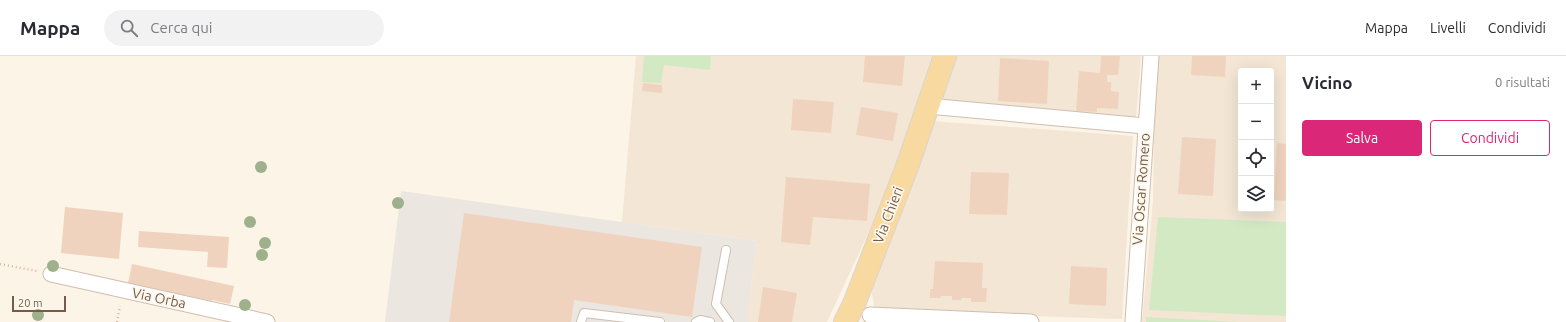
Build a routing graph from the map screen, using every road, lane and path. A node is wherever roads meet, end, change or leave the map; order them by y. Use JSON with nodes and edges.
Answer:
{"nodes":[{"id":1,"x":945,"y":56,"type":"edge"},
{"id":2,"x":1151,"y":56,"type":"edge"},
{"id":3,"x":928,"y":106,"type":"junction"},
{"id":4,"x":1145,"y":126,"type":"junction"},
{"id":5,"x":726,"y":250,"type":"dead end"},
{"id":6,"x":0,"y":264,"type":"edge"},
{"id":7,"x":51,"y":274,"type":"joint"},
{"id":8,"x":859,"y":316,"type":"edge"},
{"id":9,"x":267,"y":322,"type":"edge"},
{"id":10,"x":581,"y":322,"type":"edge"},
{"id":11,"x":660,"y":322,"type":"edge"},
{"id":12,"x":696,"y":322,"type":"edge"},
{"id":13,"x":710,"y":322,"type":"edge"},
{"id":14,"x":729,"y":322,"type":"edge"},
{"id":15,"x":1031,"y":322,"type":"edge"},
{"id":16,"x":1133,"y":322,"type":"edge"}],
"edges":[{"from":1,"to":3,"type":"main road","name":"Via Chieri"},
{"from":2,"to":4,"type":"street","name":"Via Oscar Romero"},
{"from":3,"to":4,"type":"street"},
{"from":3,"to":8,"type":"main road","name":"Via Chieri"},
{"from":4,"to":16,"type":"street","name":"Via Oscar Romero"},
{"from":5,"to":14,"type":"lane"},
{"from":6,"to":7,"type":"path"},
{"from":7,"to":9,"type":"street","name":"Via Orba"},
{"from":8,"to":15,"type":"street"},
{"from":10,"to":11,"type":"lane"},
{"from":12,"to":13,"type":"lane"}]}
